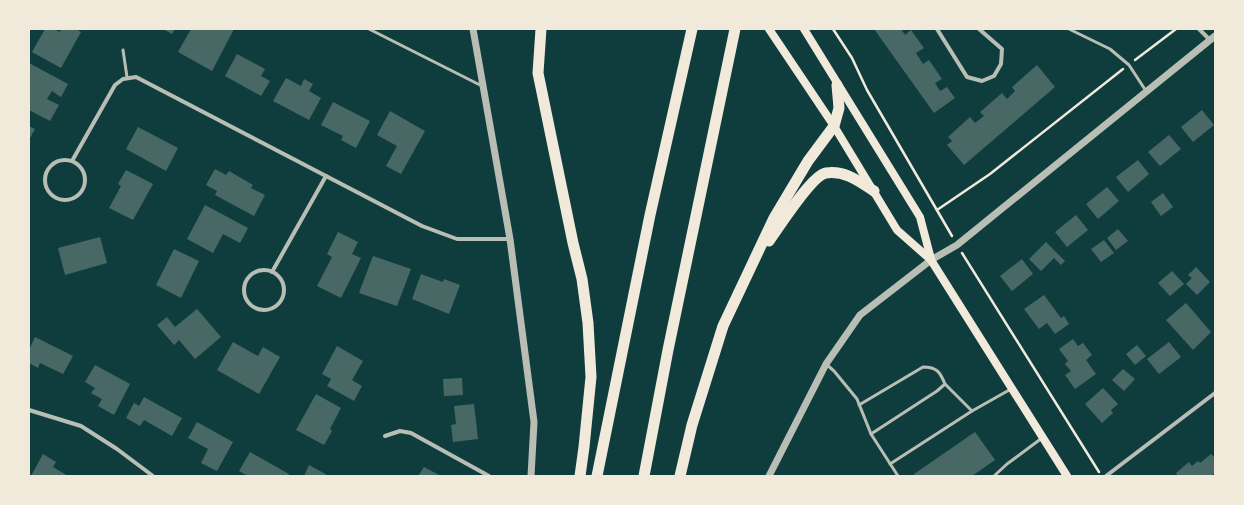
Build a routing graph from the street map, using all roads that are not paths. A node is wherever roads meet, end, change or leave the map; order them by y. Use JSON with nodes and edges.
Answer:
{"nodes":[{"id":1,"x":369,"y":29,"type":"edge"},
{"id":2,"x":473,"y":29,"type":"edge"},
{"id":3,"x":541,"y":29,"type":"edge"},
{"id":4,"x":692,"y":29,"type":"edge"},
{"id":5,"x":769,"y":29,"type":"edge"},
{"id":6,"x":804,"y":29,"type":"edge"},
{"id":7,"x":937,"y":29,"type":"edge"},
{"id":8,"x":979,"y":29,"type":"edge"},
{"id":9,"x":1069,"y":29,"type":"edge"},
{"id":10,"x":1199,"y":29,"type":"edge"},
{"id":11,"x":734,"y":33,"type":"edge"},
{"id":12,"x":1212,"y":38,"type":"edge"},
{"id":13,"x":123,"y":50,"type":"dead end"},
{"id":14,"x":127,"y":77,"type":"junction"},
{"id":15,"x":837,"y":85,"type":"junction"},
{"id":16,"x":482,"y":86,"type":"junction"},
{"id":17,"x":1146,"y":91,"type":"junction"},
{"id":18,"x":834,"y":126,"type":"junction"},
{"id":19,"x":72,"y":161,"type":"junction"},
{"id":20,"x":326,"y":176,"type":"junction"},
{"id":21,"x":874,"y":191,"type":"junction"},
{"id":22,"x":510,"y":239,"type":"junction"},
{"id":23,"x":931,"y":260,"type":"junction"},
{"id":24,"x":749,"y":271,"type":"junction"},
{"id":25,"x":272,"y":272,"type":"junction"},
{"id":26,"x":826,"y":364,"type":"junction"},
{"id":27,"x":945,"y":384,"type":"junction"},
{"id":28,"x":1012,"y":388,"type":"junction"},
{"id":29,"x":1215,"y":393,"type":"edge"},
{"id":30,"x":859,"y":405,"type":"junction"},
{"id":31,"x":29,"y":410,"type":"edge"},
{"id":32,"x":972,"y":411,"type":"junction"},
{"id":33,"x":871,"y":434,"type":"junction"},
{"id":34,"x":385,"y":436,"type":"dead end"},
{"id":35,"x":1043,"y":437,"type":"junction"},
{"id":36,"x":890,"y":464,"type":"junction"},
{"id":37,"x":153,"y":476,"type":"edge"},
{"id":38,"x":489,"y":476,"type":"edge"},
{"id":39,"x":531,"y":476,"type":"edge"},
{"id":40,"x":580,"y":476,"type":"edge"},
{"id":41,"x":597,"y":476,"type":"edge"},
{"id":42,"x":644,"y":476,"type":"edge"},
{"id":43,"x":680,"y":476,"type":"edge"},
{"id":44,"x":769,"y":476,"type":"edge"},
{"id":45,"x":898,"y":476,"type":"edge"},
{"id":46,"x":994,"y":476,"type":"edge"},
{"id":47,"x":1067,"y":476,"type":"edge"},
{"id":48,"x":1106,"y":476,"type":"edge"}],
"edges":[{"from":1,"to":16,"type":"lane"},
{"from":2,"to":16,"type":"street"},
{"from":3,"to":40,"type":"highway"},
{"from":4,"to":41,"type":"highway"},
{"from":5,"to":18,"type":"main road"},
{"from":6,"to":15,"type":"main road"},
{"from":7,"to":8,"type":"street"},
{"from":9,"to":17,"type":"lane"},
{"from":10,"to":12,"type":"street"},
{"from":11,"to":42,"type":"highway"},
{"from":12,"to":17,"type":"street"},
{"from":13,"to":14,"type":"lane"},
{"from":14,"to":19,"type":"street"},
{"from":14,"to":20,"type":"street"},
{"from":15,"to":18,"type":"highway"},
{"from":15,"to":23,"type":"main road"},
{"from":16,"to":22,"type":"street"},
{"from":17,"to":23,"type":"street"},
{"from":18,"to":21,"type":"main road"},
{"from":18,"to":24,"type":"highway"},
{"from":19,"to":19,"type":"street"},
{"from":20,"to":22,"type":"street"},
{"from":20,"to":25,"type":"street"},
{"from":21,"to":23,"type":"main road"},
{"from":21,"to":24,"type":"highway"},
{"from":22,"to":39,"type":"street"},
{"from":23,"to":26,"type":"street"},
{"from":23,"to":28,"type":"main road"},
{"from":24,"to":43,"type":"highway"},
{"from":25,"to":25,"type":"street"},
{"from":26,"to":30,"type":"lane"},
{"from":26,"to":44,"type":"street"},
{"from":27,"to":30,"type":"lane"},
{"from":27,"to":32,"type":"lane"},
{"from":27,"to":33,"type":"lane"},
{"from":28,"to":32,"type":"lane"},
{"from":28,"to":35,"type":"main road"},
{"from":29,"to":48,"type":"street"},
{"from":30,"to":33,"type":"lane"},
{"from":31,"to":37,"type":"street"},
{"from":32,"to":36,"type":"lane"},
{"from":33,"to":36,"type":"lane"},
{"from":34,"to":38,"type":"street"},
{"from":35,"to":46,"type":"lane"},
{"from":35,"to":47,"type":"main road"},
{"from":36,"to":45,"type":"lane"}]}
